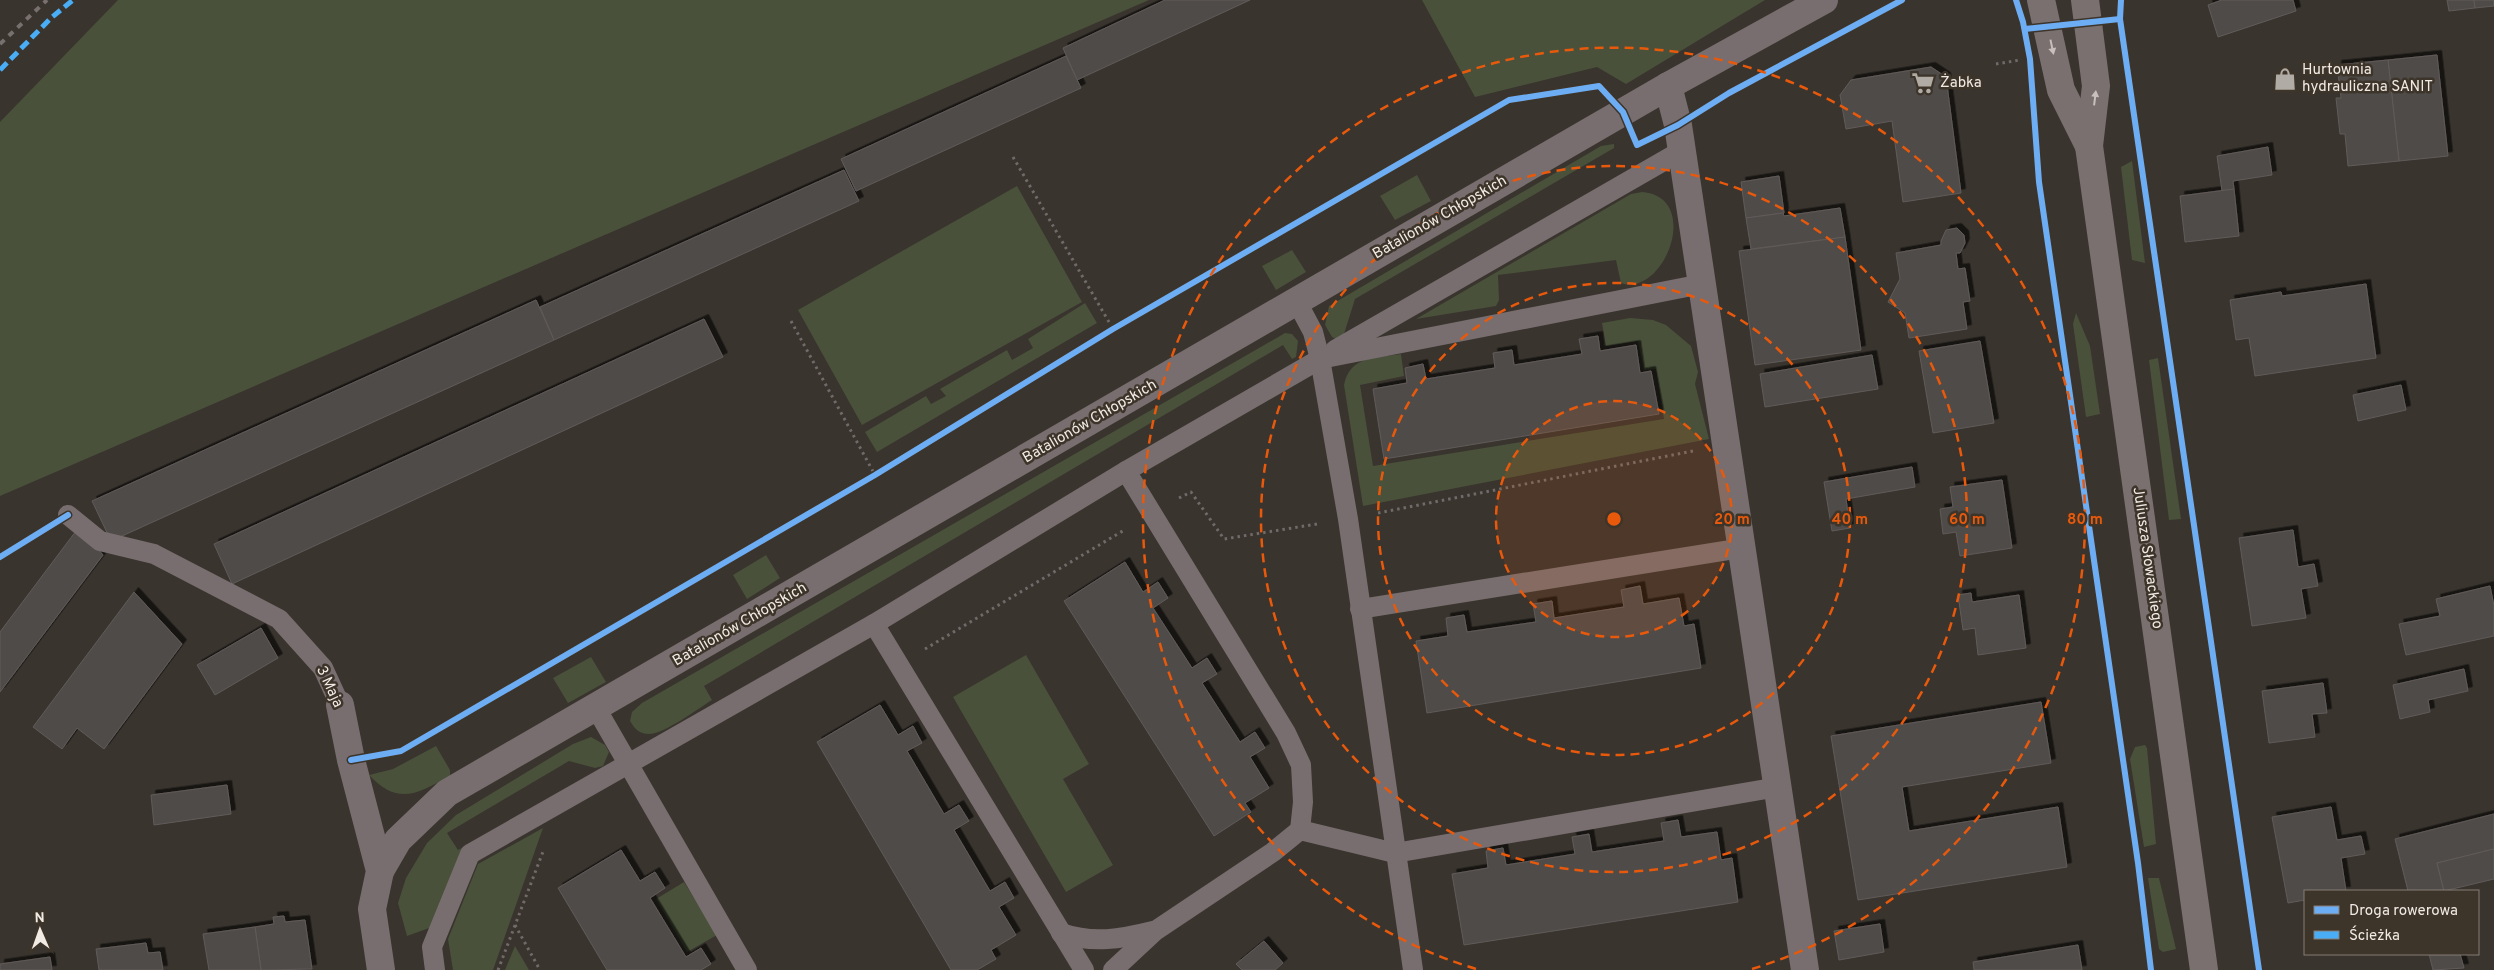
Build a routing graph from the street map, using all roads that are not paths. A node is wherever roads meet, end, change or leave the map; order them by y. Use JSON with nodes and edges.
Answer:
{"nodes":[{"id":1,"x":1824,"y":0,"type":"edge"},
{"id":2,"x":2041,"y":0,"type":"edge"},
{"id":3,"x":2085,"y":0,"type":"edge"},
{"id":4,"x":1668,"y":86,"type":"junction"},
{"id":5,"x":2089,"y":146,"type":"junction"},
{"id":6,"x":1682,"y":152,"type":"junction"},
{"id":7,"x":1702,"y":284,"type":"junction"},
{"id":8,"x":1297,"y":302,"type":"junction"},
{"id":9,"x":1320,"y":359,"type":"junction"},
{"id":10,"x":1126,"y":470,"type":"junction"},
{"id":11,"x":68,"y":515,"type":"dead end"},
{"id":12,"x":1742,"y":548,"type":"junction"},
{"id":13,"x":1360,"y":609,"type":"junction"},
{"id":14,"x":874,"y":624,"type":"junction"},
{"id":15,"x":340,"y":705,"type":"joint"},
{"id":16,"x":596,"y":708,"type":"junction"},
{"id":17,"x":630,"y":764,"type":"junction"},
{"id":18,"x":1778,"y":787,"type":"junction"},
{"id":19,"x":1300,"y":830,"type":"junction"},
{"id":20,"x":1395,"y":853,"type":"junction"},
{"id":21,"x":380,"y":871,"type":"junction"},
{"id":22,"x":1155,"y":930,"type":"junction"},
{"id":23,"x":1061,"y":932,"type":"junction"},
{"id":24,"x":381,"y":970,"type":"edge"},
{"id":25,"x":435,"y":970,"type":"edge"},
{"id":26,"x":747,"y":970,"type":"edge"},
{"id":27,"x":1084,"y":970,"type":"edge"},
{"id":28,"x":1112,"y":970,"type":"edge"},
{"id":29,"x":1413,"y":970,"type":"edge"},
{"id":30,"x":1805,"y":970,"type":"edge"},
{"id":31,"x":2204,"y":970,"type":"edge"}],
"edges":[{"from":1,"to":4,"type":"street","name":"Batalionów Chłopskich"},
{"from":2,"to":5,"type":"main road","name":"Juliusza Słowackiego","one_way":true},
{"from":5,"to":3,"type":"main road","name":"Juliusza Słowackiego","one_way":true},
{"from":4,"to":6,"type":"street"},
{"from":4,"to":8,"type":"street","name":"Batalionów Chłopskich"},
{"from":5,"to":31,"type":"main road","name":"Juliusza Słowackiego"},
{"from":6,"to":7,"type":"street"},
{"from":6,"to":9,"type":"lane"},
{"from":7,"to":9,"type":"lane"},
{"from":7,"to":12,"type":"street"},
{"from":8,"to":9,"type":"lane"},
{"from":8,"to":16,"type":"street","name":"Batalionów Chłopskich"},
{"from":9,"to":10,"type":"lane"},
{"from":9,"to":13,"type":"lane"},
{"from":10,"to":14,"type":"lane"},
{"from":10,"to":19,"type":"lane"},
{"from":11,"to":15,"type":"lane","name":"3 Maja"},
{"from":12,"to":13,"type":"lane"},
{"from":12,"to":18,"type":"street"},
{"from":13,"to":20,"type":"lane"},
{"from":14,"to":17,"type":"lane"},
{"from":14,"to":23,"type":"lane"},
{"from":15,"to":21,"type":"street","name":"3 Maja"},
{"from":16,"to":17,"type":"lane"},
{"from":16,"to":21,"type":"street","name":"Batalionów Chłopskich"},
{"from":17,"to":25,"type":"lane"},
{"from":17,"to":26,"type":"lane"},
{"from":18,"to":20,"type":"lane"},
{"from":18,"to":30,"type":"street"},
{"from":19,"to":20,"type":"lane"},
{"from":19,"to":22,"type":"lane"},
{"from":20,"to":29,"type":"lane"},
{"from":21,"to":24,"type":"street","name":"3 Maja"},
{"from":22,"to":23,"type":"lane"},
{"from":22,"to":28,"type":"lane"},
{"from":23,"to":27,"type":"lane"}]}
